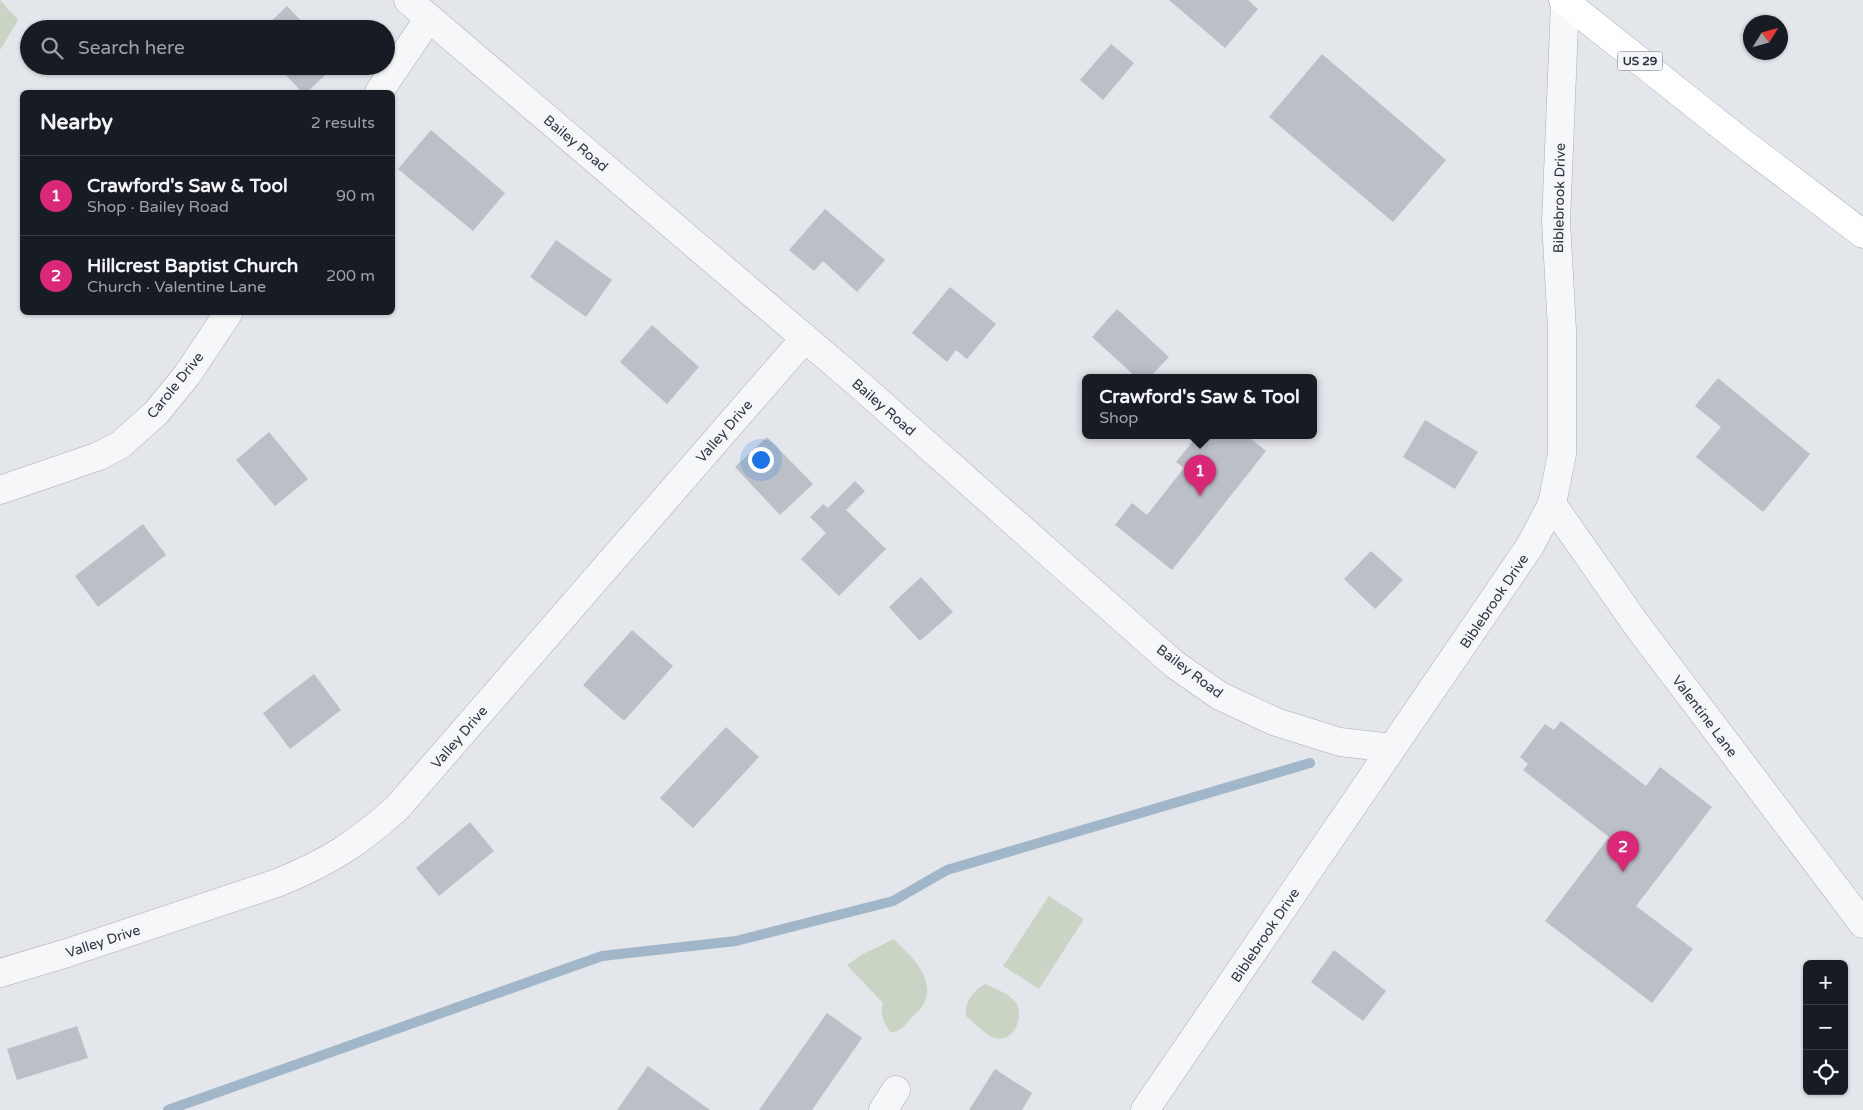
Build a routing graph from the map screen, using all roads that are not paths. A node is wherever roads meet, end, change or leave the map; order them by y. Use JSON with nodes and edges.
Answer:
{"nodes":[{"id":1,"x":408,"y":0,"type":"edge"},
{"id":2,"x":1564,"y":1,"type":"edge"},
{"id":3,"x":429,"y":18,"type":"junction"},
{"id":4,"x":395,"y":68,"type":"edge"},
{"id":5,"x":390,"y":75,"type":"edge"},
{"id":6,"x":380,"y":90,"type":"edge"},
{"id":7,"x":1738,"y":139,"type":"junction"},
{"id":8,"x":1863,"y":234,"type":"edge"},
{"id":9,"x":1863,"y":248,"type":"edge"},
{"id":10,"x":227,"y":315,"type":"edge"},
{"id":11,"x":805,"y":338,"type":"junction"},
{"id":12,"x":0,"y":490,"type":"edge"},
{"id":13,"x":1552,"y":504,"type":"junction"},
{"id":14,"x":1392,"y":748,"type":"junction"},
{"id":15,"x":1863,"y":924,"type":"edge"},
{"id":16,"x":0,"y":973,"type":"edge"},
{"id":17,"x":1145,"y":1110,"type":"edge"}],
"edges":[{"from":1,"to":3,"type":"street","name":"Bailey Road"},
{"from":2,"to":7,"type":"main road","number":"US 29"},
{"from":2,"to":13,"type":"street","name":"Biblebrook Drive"},
{"from":3,"to":4,"type":"street"},
{"from":3,"to":11,"type":"street","name":"Bailey Road"},
{"from":5,"to":6,"type":"street"},
{"from":7,"to":8,"type":"main road","number":"US 29"},
{"from":7,"to":9,"type":"main road","number":"US 29"},
{"from":10,"to":12,"type":"street","name":"Carole Drive"},
{"from":11,"to":14,"type":"street","name":"Bailey Road"},
{"from":11,"to":16,"type":"street","name":"Valley Drive"},
{"from":13,"to":14,"type":"street","name":"Biblebrook Drive"},
{"from":13,"to":15,"type":"street","name":"Valentine Lane"},
{"from":14,"to":17,"type":"street","name":"Biblebrook Drive"}]}
